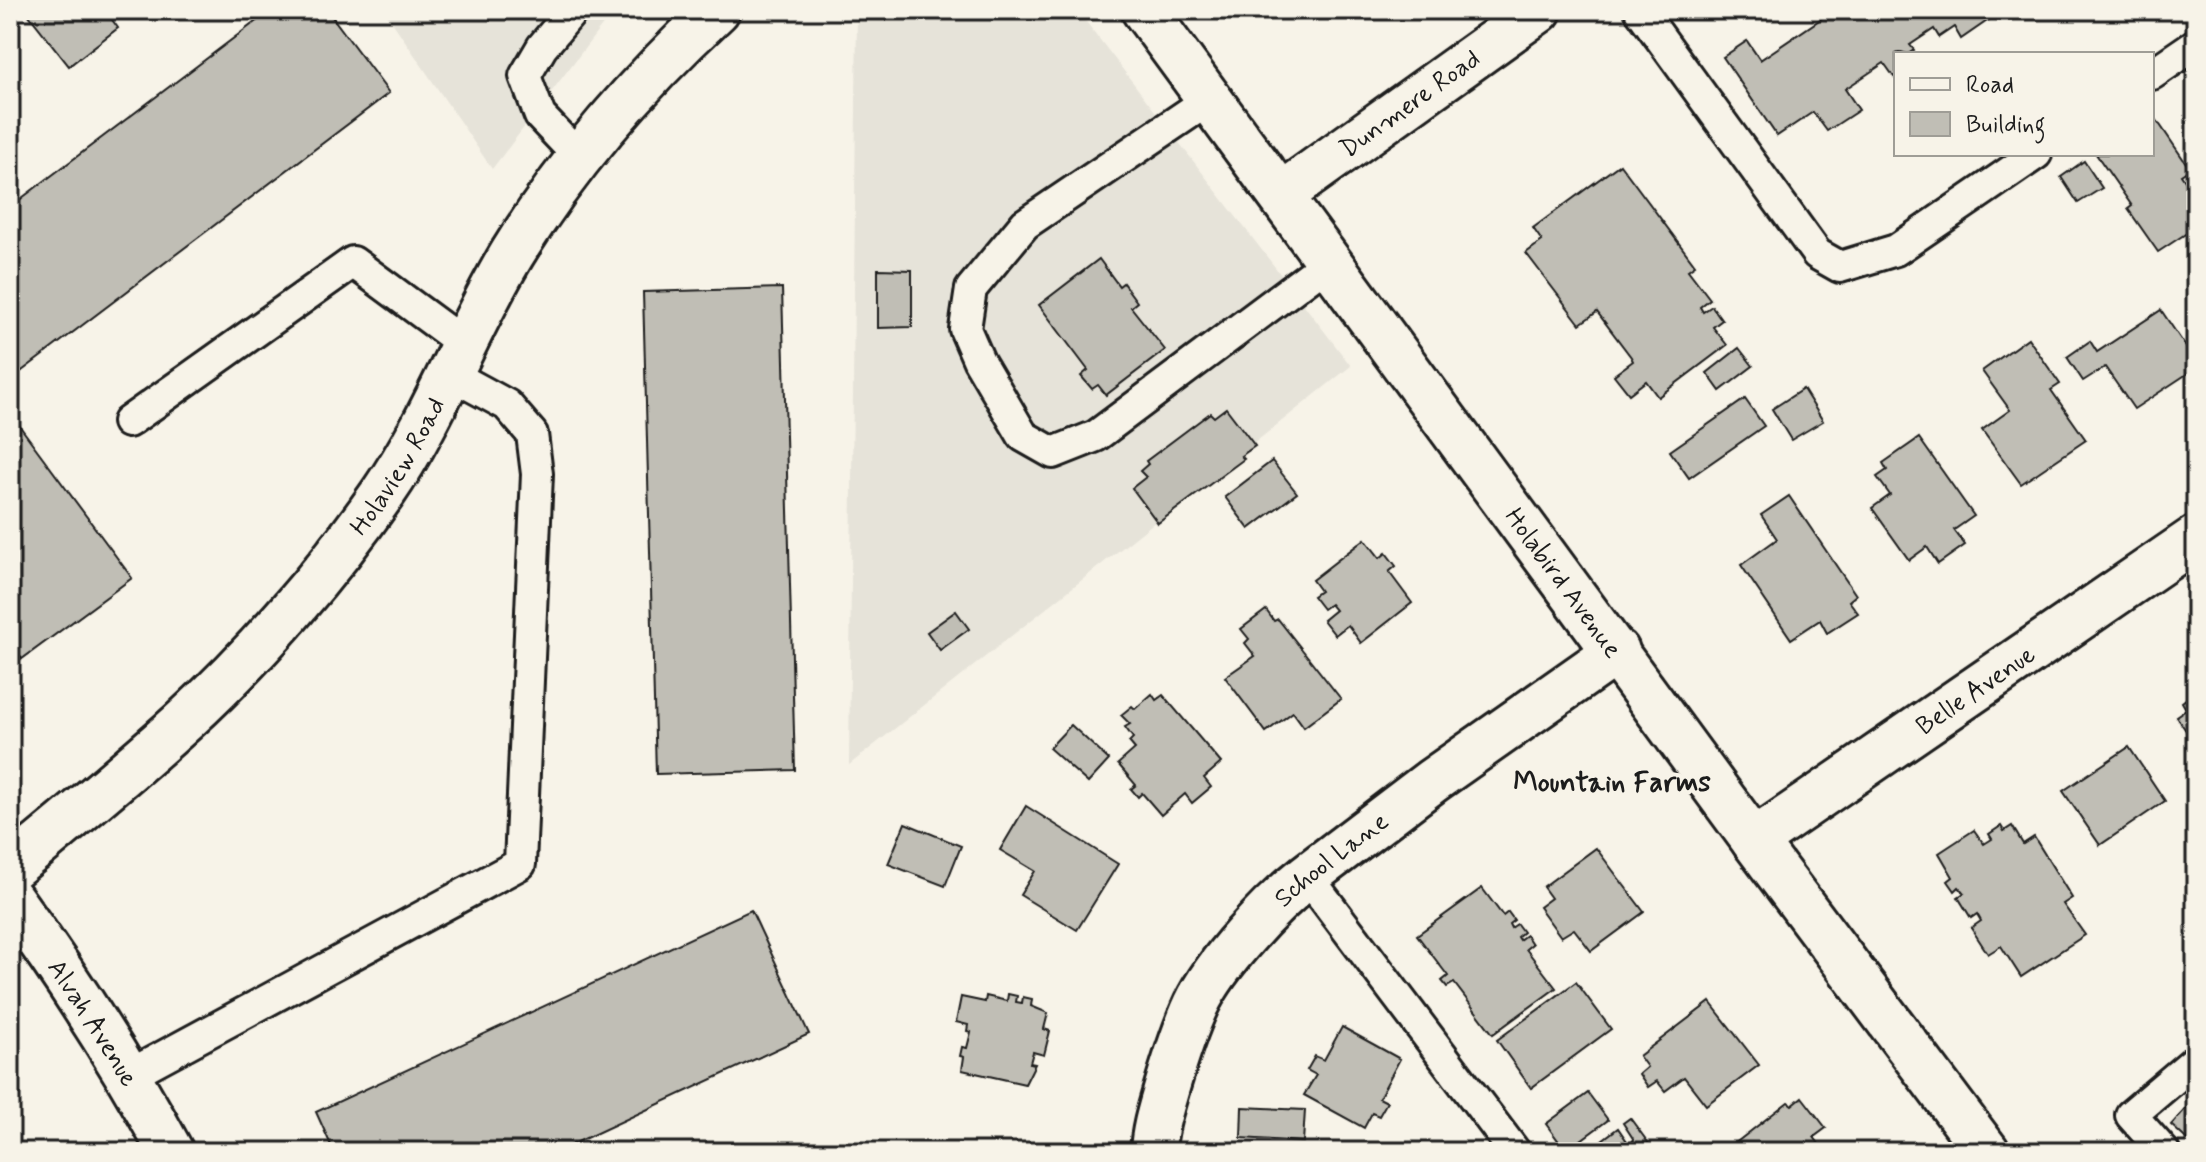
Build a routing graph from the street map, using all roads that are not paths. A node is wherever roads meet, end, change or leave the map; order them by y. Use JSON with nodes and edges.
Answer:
{"nodes":[{"id":1,"x":573,"y":10,"type":"edge"},
{"id":2,"x":717,"y":10,"type":"edge"},
{"id":3,"x":1144,"y":10,"type":"edge"},
{"id":4,"x":1539,"y":10,"type":"edge"},
{"id":5,"x":1640,"y":10,"type":"edge"},
{"id":6,"x":2196,"y":44,"type":"edge"},
{"id":7,"x":2154,"y":73,"type":"edge"},
{"id":8,"x":1210,"y":99,"type":"junction"},
{"id":9,"x":2033,"y":156,"type":"edge"},
{"id":10,"x":580,"y":158,"type":"junction"},
{"id":11,"x":1281,"y":195,"type":"junction"},
{"id":12,"x":1330,"y":261,"type":"junction"},
{"id":13,"x":457,"y":359,"type":"junction"},
{"id":14,"x":128,"y":422,"type":"dead end"},
{"id":15,"x":2196,"y":538,"type":"edge"},
{"id":16,"x":1617,"y":651,"type":"junction"},
{"id":17,"x":1754,"y":841,"type":"junction"},
{"id":18,"x":10,"y":869,"type":"edge"},
{"id":19,"x":1307,"y":876,"type":"junction"},
{"id":20,"x":10,"y":898,"type":"edge"},
{"id":21,"x":2196,"y":1060,"type":"edge"},
{"id":22,"x":129,"y":1075,"type":"junction"},
{"id":23,"x":171,"y":1152,"type":"edge"},
{"id":24,"x":1153,"y":1152,"type":"edge"},
{"id":25,"x":1515,"y":1152,"type":"edge"},
{"id":26,"x":1987,"y":1152,"type":"edge"},
{"id":27,"x":2164,"y":1152,"type":"edge"}],
"edges":[{"from":1,"to":10,"type":"lane"},
{"from":2,"to":10,"type":"street","name":"Holaview Road"},
{"from":3,"to":8,"type":"street","name":"Holabird Avenue"},
{"from":4,"to":11,"type":"street","name":"Dunmere Road"},
{"from":5,"to":9,"type":"lane"},
{"from":6,"to":7,"type":"lane"},
{"from":8,"to":11,"type":"street","name":"Holabird Avenue"},
{"from":8,"to":12,"type":"lane"},
{"from":10,"to":13,"type":"street","name":"Holaview Road"},
{"from":11,"to":12,"type":"street","name":"Holabird Avenue"},
{"from":12,"to":16,"type":"street","name":"Holabird Avenue"},
{"from":13,"to":14,"type":"lane"},
{"from":13,"to":18,"type":"street","name":"Holaview Road"},
{"from":13,"to":22,"type":"lane"},
{"from":15,"to":17,"type":"street","name":"Belle Avenue"},
{"from":16,"to":17,"type":"street","name":"Holabird Avenue"},
{"from":16,"to":19,"type":"street","name":"School Lane"},
{"from":17,"to":26,"type":"street","name":"Holabird Avenue"},
{"from":19,"to":24,"type":"street","name":"School Lane"},
{"from":19,"to":25,"type":"lane"},
{"from":20,"to":22,"type":"street","name":"Alvah Avenue"},
{"from":21,"to":27,"type":"lane"},
{"from":22,"to":23,"type":"street","name":"Alvah Avenue"}]}
